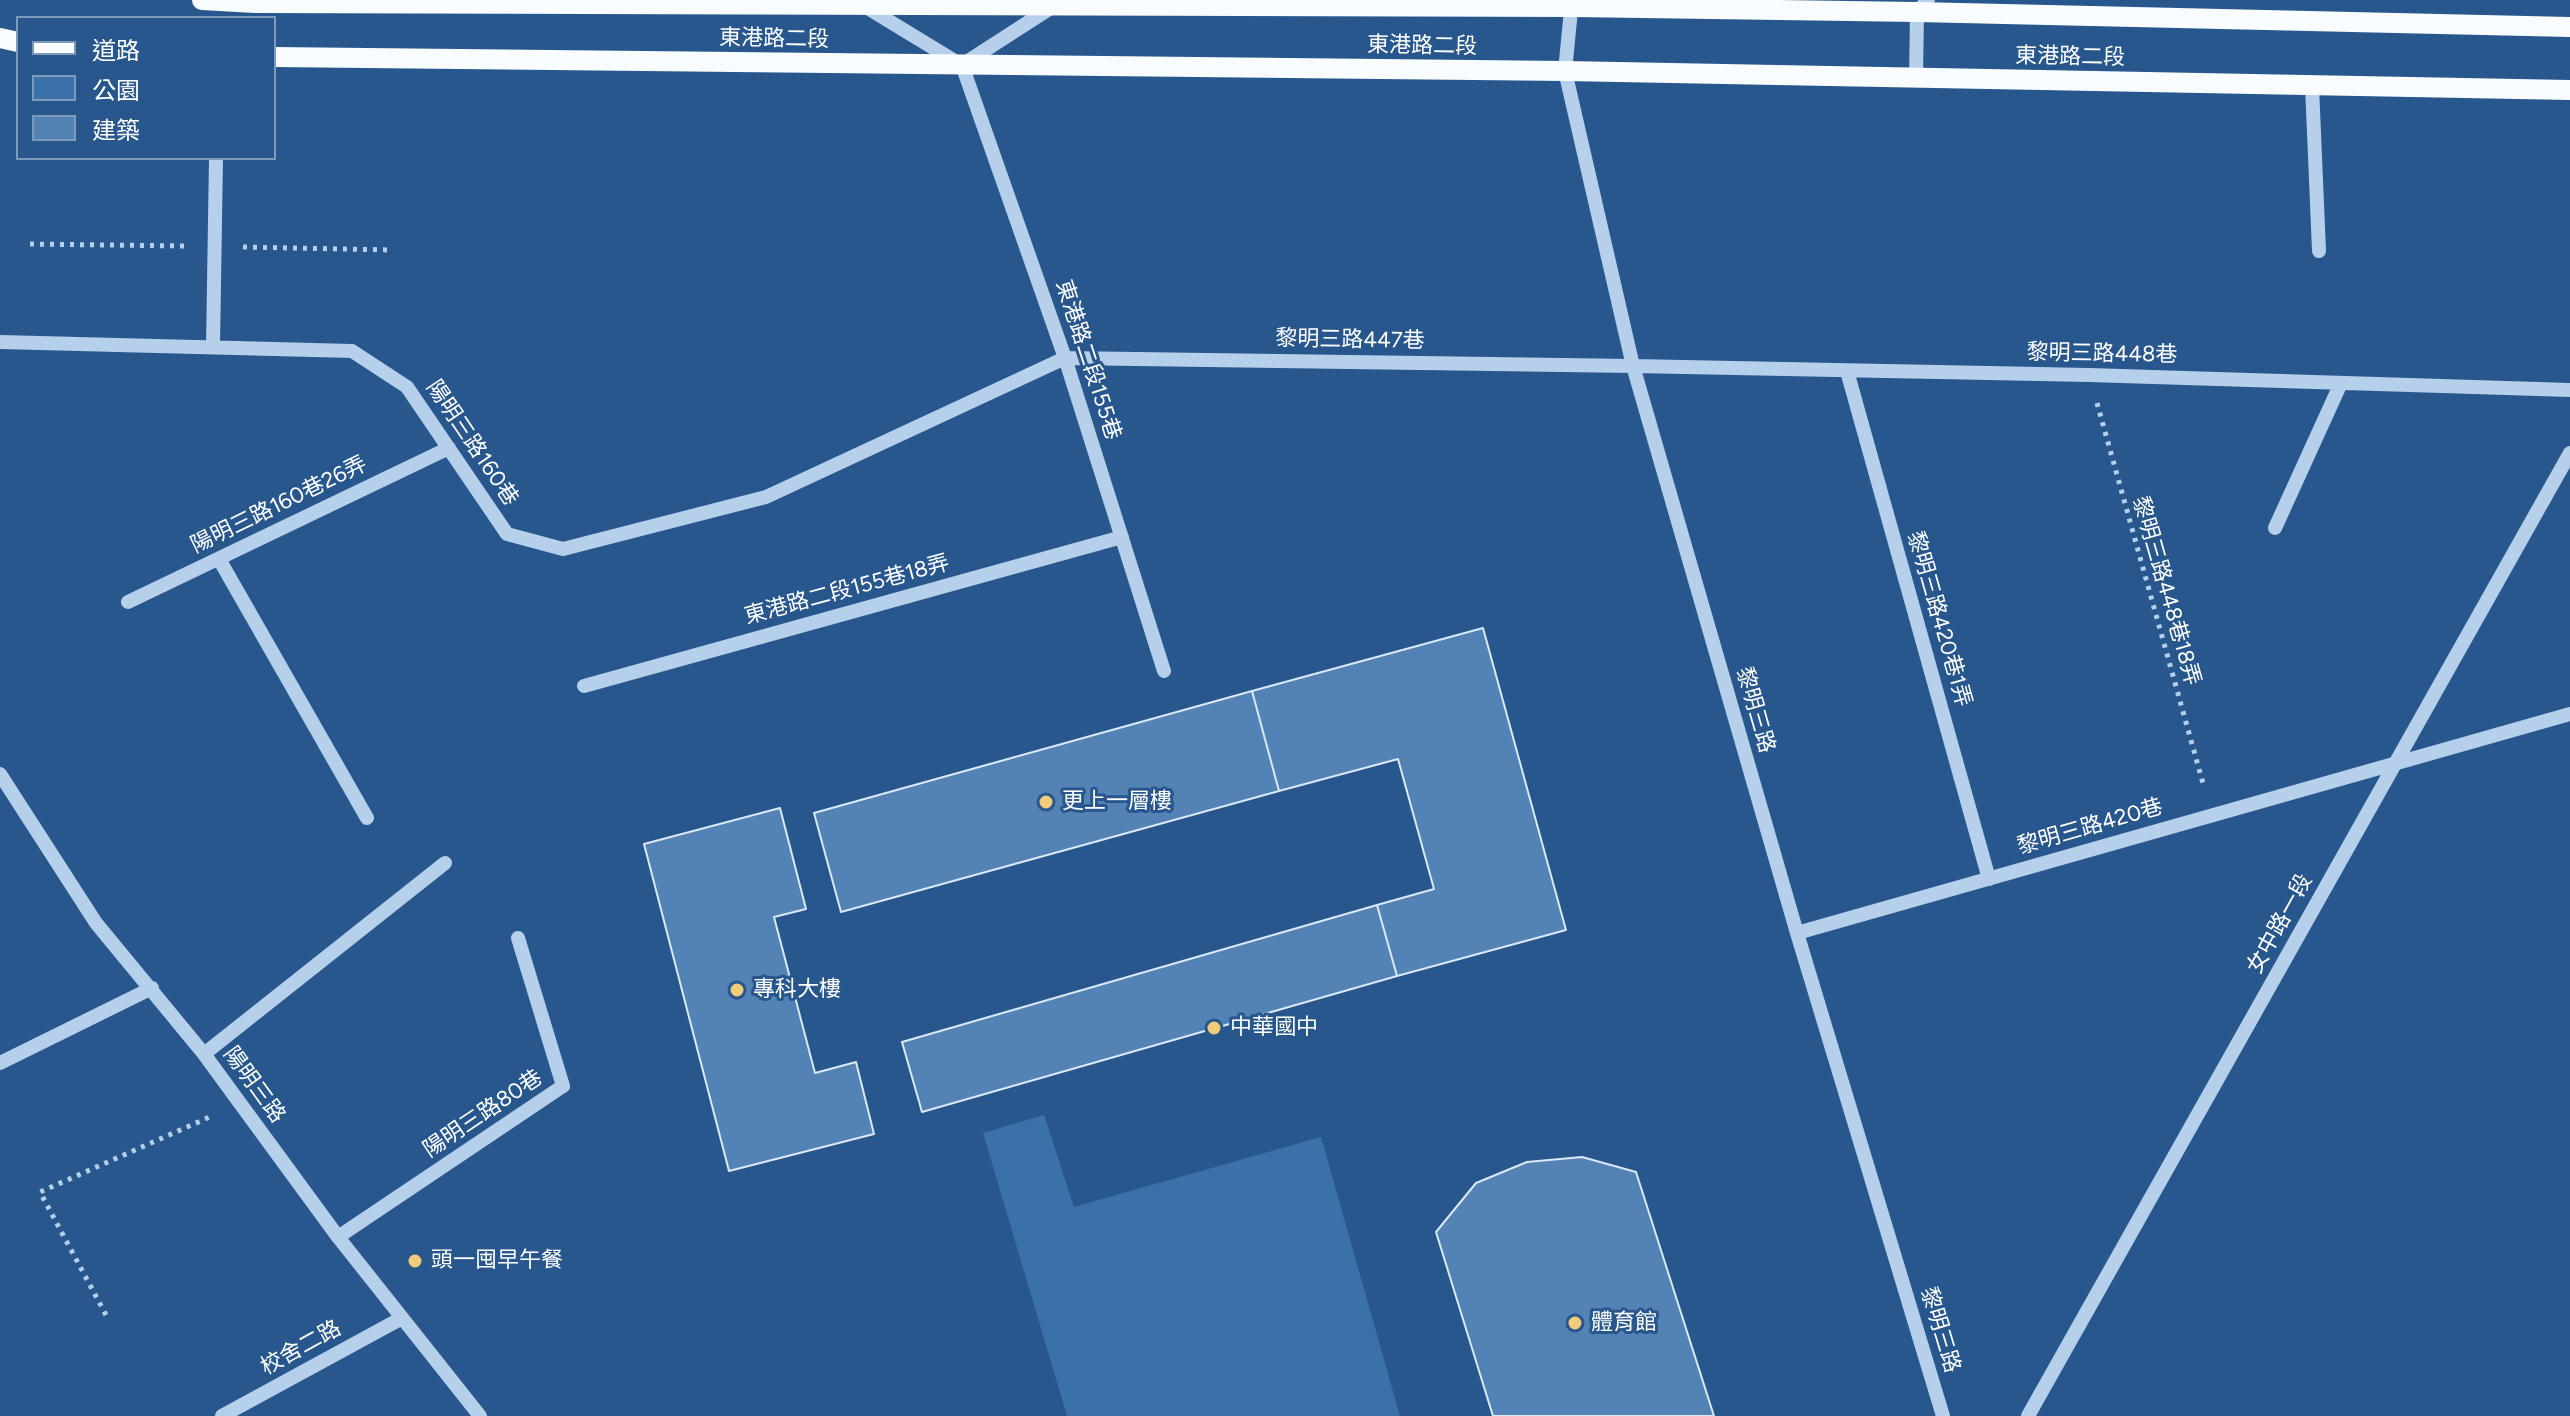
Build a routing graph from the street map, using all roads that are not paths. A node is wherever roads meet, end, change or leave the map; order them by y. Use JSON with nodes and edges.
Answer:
{"nodes":[{"id":1,"x":202,"y":0,"type":"edge"},
{"id":2,"x":863,"y":2,"type":"edge"},
{"id":3,"x":1055,"y":2,"type":"edge"},
{"id":4,"x":1572,"y":4,"type":"edge"},
{"id":5,"x":1923,"y":6,"type":"edge"},
{"id":6,"x":2570,"y":27,"type":"edge"},
{"id":7,"x":276,"y":57,"type":"edge"},
{"id":8,"x":962,"y":65,"type":"junction"},
{"id":9,"x":1565,"y":71,"type":"junction"},
{"id":10,"x":1916,"y":79,"type":"junction"},
{"id":11,"x":2312,"y":86,"type":"junction"},
{"id":12,"x":2570,"y":90,"type":"edge"},
{"id":13,"x":216,"y":160,"type":"edge"},
{"id":14,"x":2319,"y":251,"type":"dead end"},
{"id":15,"x":0,"y":342,"type":"edge"},
{"id":16,"x":213,"y":346,"type":"junction"},
{"id":17,"x":1065,"y":358,"type":"junction"},
{"id":18,"x":1633,"y":366,"type":"junction"},
{"id":19,"x":1847,"y":371,"type":"junction"},
{"id":20,"x":2341,"y":383,"type":"junction"},
{"id":21,"x":2570,"y":390,"type":"edge"},
{"id":22,"x":449,"y":448,"type":"junction"},
{"id":23,"x":2570,"y":453,"type":"edge"},
{"id":24,"x":2275,"y":528,"type":"dead end"},
{"id":25,"x":1122,"y":537,"type":"junction"},
{"id":26,"x":219,"y":559,"type":"junction"},
{"id":27,"x":128,"y":602,"type":"dead end"},
{"id":28,"x":1164,"y":671,"type":"dead end"},
{"id":29,"x":584,"y":686,"type":"dead end"},
{"id":30,"x":2570,"y":714,"type":"edge"},
{"id":31,"x":2395,"y":763,"type":"junction"},
{"id":32,"x":0,"y":774,"type":"edge"},
{"id":33,"x":367,"y":818,"type":"dead end"},
{"id":34,"x":445,"y":863,"type":"dead end"},
{"id":35,"x":1989,"y":879,"type":"junction"},
{"id":36,"x":1797,"y":933,"type":"junction"},
{"id":37,"x":518,"y":938,"type":"dead end"},
{"id":38,"x":152,"y":988,"type":"junction"},
{"id":39,"x":204,"y":1054,"type":"junction"},
{"id":40,"x":0,"y":1063,"type":"edge"},
{"id":41,"x":338,"y":1237,"type":"junction"},
{"id":42,"x":402,"y":1318,"type":"junction"},
{"id":43,"x":222,"y":1416,"type":"edge"},
{"id":44,"x":480,"y":1416,"type":"edge"},
{"id":45,"x":1943,"y":1416,"type":"edge"},
{"id":46,"x":2028,"y":1416,"type":"edge"}],
"edges":[{"from":1,"to":2,"type":"main road","name":"東港路二段"},
{"from":2,"to":3,"type":"main road","name":"東港路二段"},
{"from":2,"to":8,"type":"street"},
{"from":3,"to":4,"type":"main road","name":"東港路二段"},
{"from":3,"to":8,"type":"street"},
{"from":4,"to":5,"type":"main road","name":"東港路二段"},
{"from":4,"to":9,"type":"street","name":"黎明三路"},
{"from":5,"to":6,"type":"main road","name":"東港路二段"},
{"from":5,"to":10,"type":"street"},
{"from":7,"to":8,"type":"main road","name":"東港路二段"},
{"from":8,"to":9,"type":"main road","name":"東港路二段"},
{"from":8,"to":17,"type":"street","name":"東港路二段155巷"},
{"from":9,"to":10,"type":"main road","name":"東港路二段"},
{"from":9,"to":18,"type":"street","name":"黎明三路"},
{"from":10,"to":11,"type":"main road","name":"東港路二段"},
{"from":11,"to":12,"type":"main road","name":"東港路二段"},
{"from":11,"to":14,"type":"street"},
{"from":13,"to":16,"type":"street"},
{"from":15,"to":16,"type":"street","name":"陽明三路160巷"},
{"from":16,"to":22,"type":"street","name":"陽明三路160巷"},
{"from":17,"to":18,"type":"street","name":"黎明三路447巷"},
{"from":17,"to":22,"type":"street","name":"陽明三路160巷"},
{"from":17,"to":25,"type":"street","name":"東港路二段155巷"},
{"from":18,"to":19,"type":"street","name":"黎明三路448巷"},
{"from":18,"to":36,"type":"street","name":"黎明三路"},
{"from":19,"to":20,"type":"street","name":"黎明三路448巷"},
{"from":19,"to":35,"type":"street","name":"黎明三路420巷1弄"},
{"from":20,"to":21,"type":"street","name":"黎明三路448巷"},
{"from":20,"to":24,"type":"street"},
{"from":22,"to":26,"type":"street","name":"陽明三路160巷26弄"},
{"from":23,"to":31,"type":"street","name":"女中路一段"},
{"from":25,"to":28,"type":"street","name":"東港路二段155巷"},
{"from":25,"to":29,"type":"street","name":"東港路二段155巷18弄"},
{"from":26,"to":27,"type":"street","name":"陽明三路160巷26弄"},
{"from":26,"to":33,"type":"street"},
{"from":30,"to":31,"type":"street","name":"黎明三路420巷"},
{"from":31,"to":35,"type":"street","name":"黎明三路420巷"},
{"from":31,"to":46,"type":"street","name":"女中路一段"},
{"from":32,"to":38,"type":"street","name":"陽明三路"},
{"from":34,"to":39,"type":"street"},
{"from":35,"to":36,"type":"street","name":"黎明三路420巷"},
{"from":36,"to":45,"type":"street","name":"黎明三路"},
{"from":37,"to":41,"type":"street","name":"陽明三路80巷"},
{"from":38,"to":39,"type":"street","name":"陽明三路"},
{"from":38,"to":40,"type":"street"},
{"from":39,"to":41,"type":"street","name":"陽明三路"},
{"from":41,"to":42,"type":"street","name":"陽明三路"},
{"from":42,"to":43,"type":"street","name":"校舍二路"},
{"from":42,"to":44,"type":"street","name":"陽明三路"}]}
